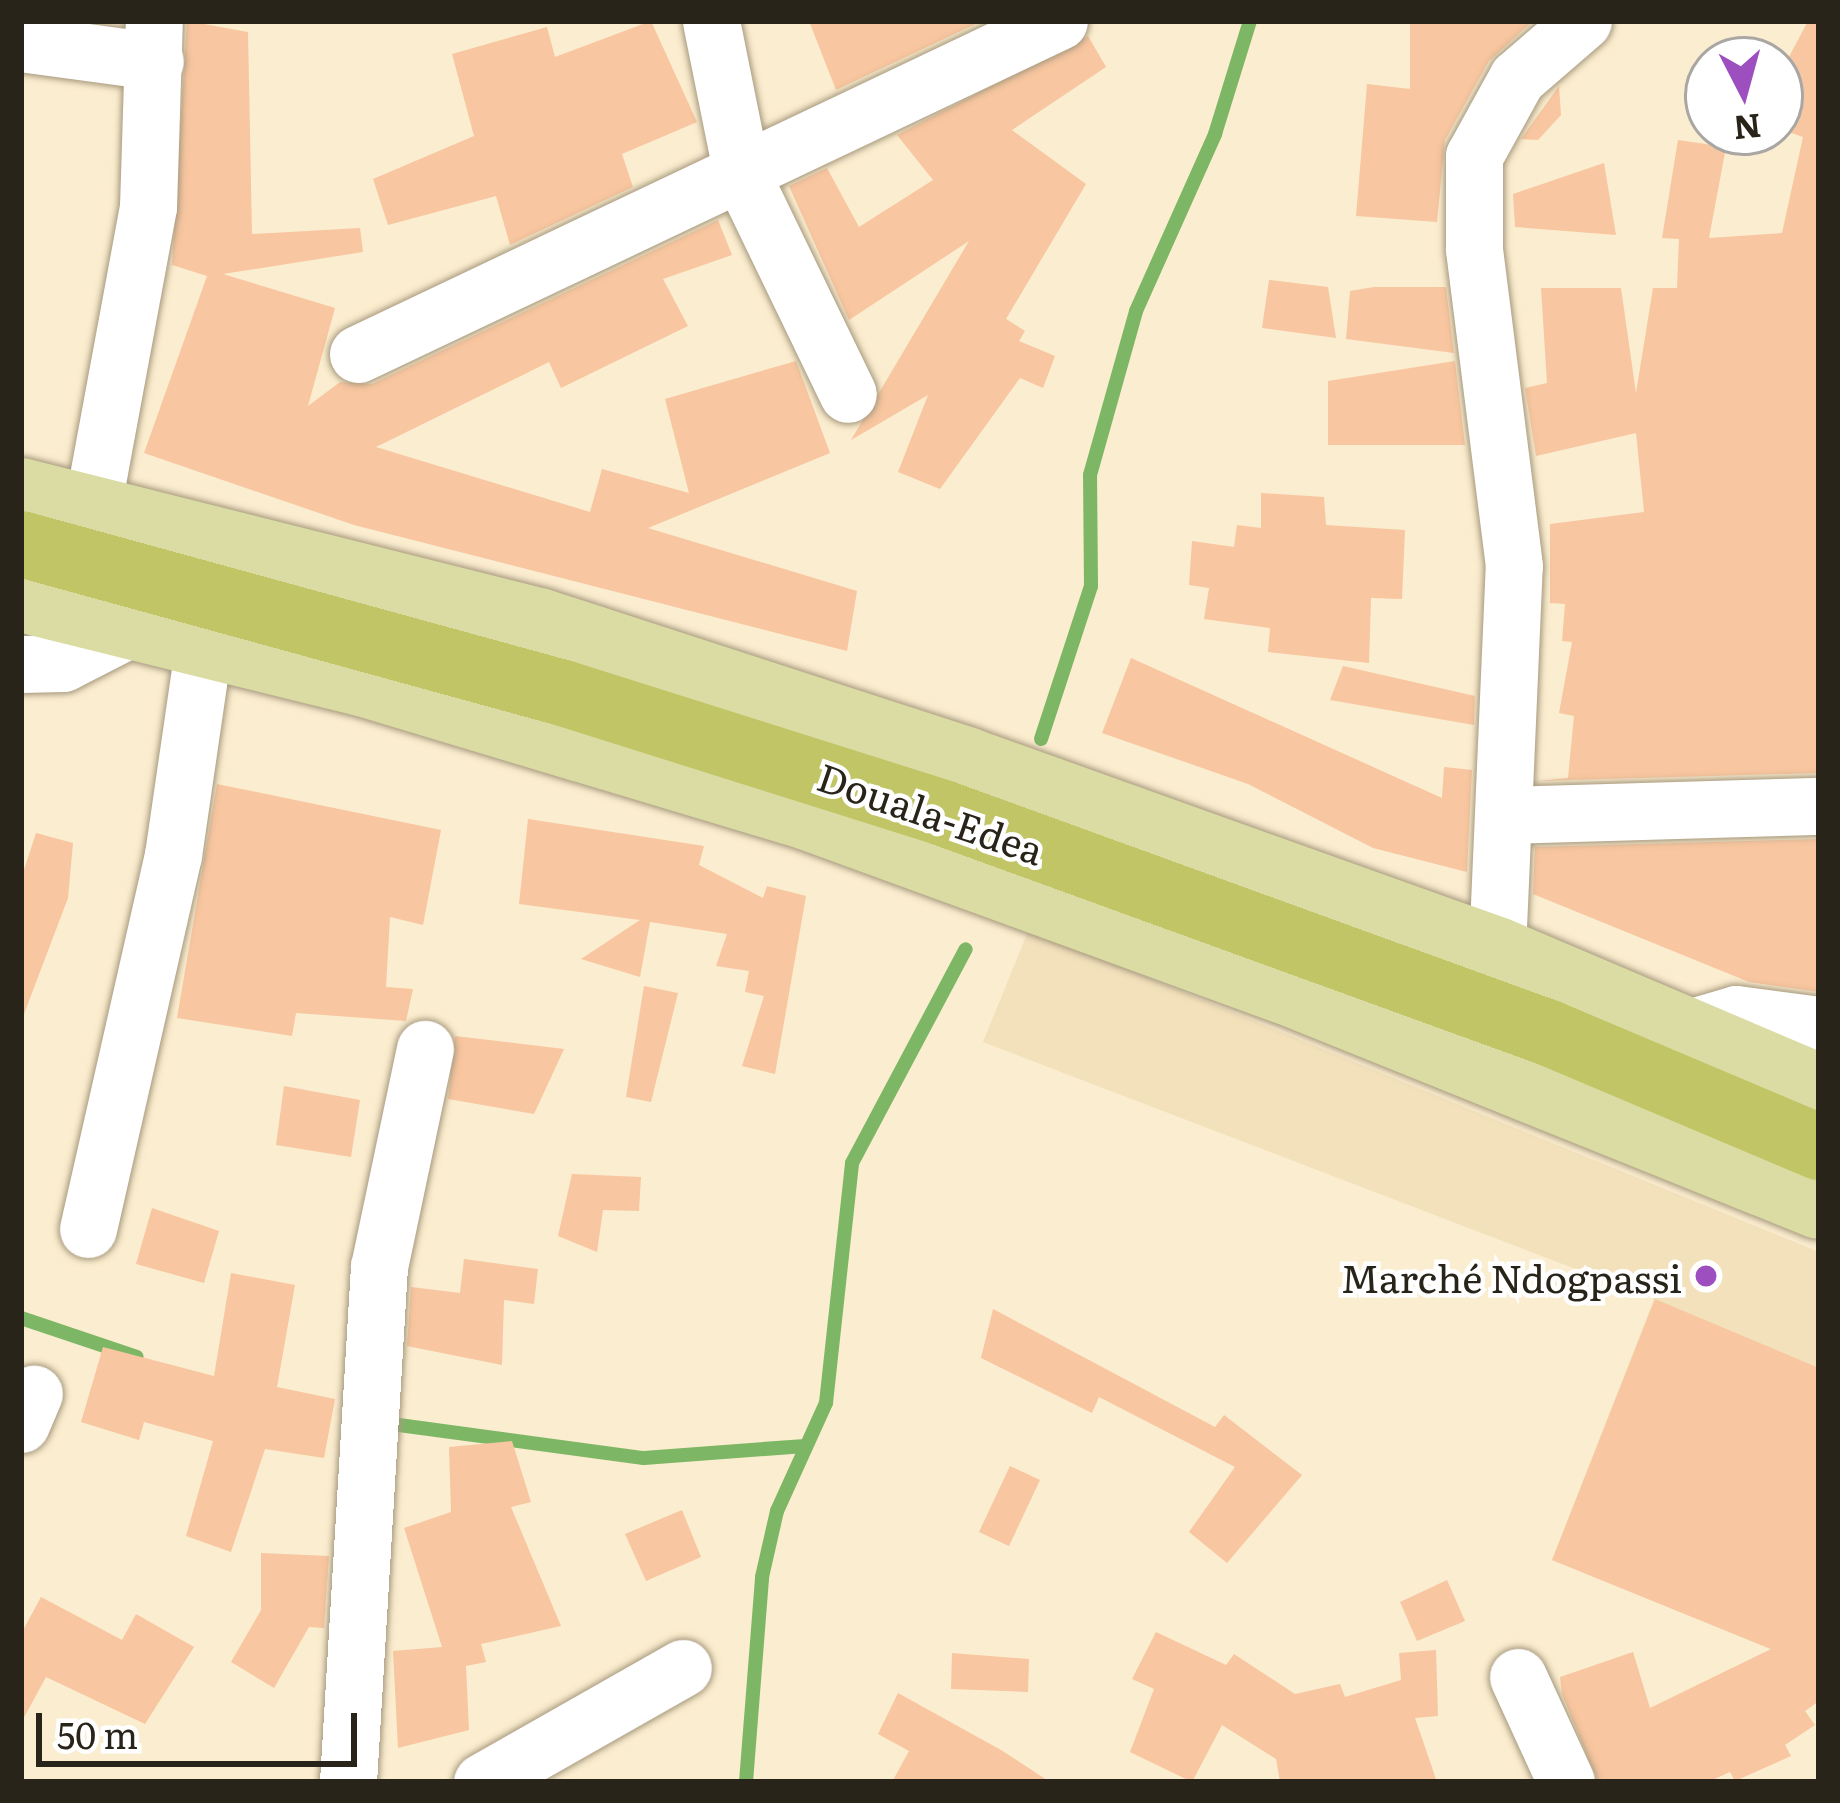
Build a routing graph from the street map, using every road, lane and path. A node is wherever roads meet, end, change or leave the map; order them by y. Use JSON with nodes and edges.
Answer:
{"nodes":[{"id":1,"x":711,"y":21,"type":"edge"},
{"id":2,"x":1059,"y":21,"type":"edge"},
{"id":3,"x":1583,"y":21,"type":"edge"},
{"id":4,"x":154,"y":41,"type":"edge"},
{"id":5,"x":21,"y":43,"type":"edge"},
{"id":6,"x":742,"y":176,"type":"junction"},
{"id":7,"x":358,"y":354,"type":"dead end"},
{"id":8,"x":848,"y":394,"type":"dead end"},
{"id":9,"x":21,"y":491,"type":"edge"},
{"id":10,"x":92,"y":509,"type":"junction"},
{"id":11,"x":21,"y":544,"type":"edge"},
{"id":12,"x":21,"y":599,"type":"edge"},
{"id":13,"x":134,"y":627,"type":"junction"},
{"id":14,"x":204,"y":643,"type":"junction"},
{"id":15,"x":21,"y":664,"type":"edge"},
{"id":16,"x":1819,"y":806,"type":"edge"},
{"id":17,"x":1508,"y":815,"type":"junction"},
{"id":18,"x":1497,"y":950,"type":"junction"},
{"id":19,"x":1819,"y":1025,"type":"edge"},
{"id":20,"x":1685,"y":1029,"type":"junction"},
{"id":21,"x":425,"y":1049,"type":"dead end"},
{"id":22,"x":1819,"y":1087,"type":"edge"},
{"id":23,"x":1819,"y":1148,"type":"edge"},
{"id":24,"x":1819,"y":1206,"type":"edge"},
{"id":25,"x":88,"y":1229,"type":"dead end"},
{"id":26,"x":683,"y":1668,"type":"dead end"},
{"id":27,"x":1518,"y":1677,"type":"dead end"},
{"id":28,"x":348,"y":1782,"type":"edge"},
{"id":29,"x":482,"y":1782,"type":"edge"},
{"id":30,"x":1566,"y":1782,"type":"edge"}],
"edges":[{"from":1,"to":6,"type":"street"},
{"from":2,"to":6,"type":"street"},
{"from":3,"to":17,"type":"street"},
{"from":4,"to":5,"type":"street"},
{"from":4,"to":10,"type":"street"},
{"from":6,"to":7,"type":"street"},
{"from":6,"to":8,"type":"street"},
{"from":9,"to":10,"type":"main road"},
{"from":10,"to":18,"type":"main road"},
{"from":11,"to":23,"type":"highway","name":"Douala-Edea"},
{"from":12,"to":13,"type":"main road"},
{"from":13,"to":14,"type":"main road"},
{"from":13,"to":15,"type":"street"},
{"from":14,"to":24,"type":"main road"},
{"from":14,"to":25,"type":"street"},
{"from":16,"to":17,"type":"street"},
{"from":17,"to":18,"type":"street"},
{"from":18,"to":20,"type":"main road"},
{"from":19,"to":20,"type":"street"},
{"from":20,"to":22,"type":"main road"},
{"from":21,"to":28,"type":"street"},
{"from":26,"to":29,"type":"street"},
{"from":27,"to":30,"type":"street"}]}
